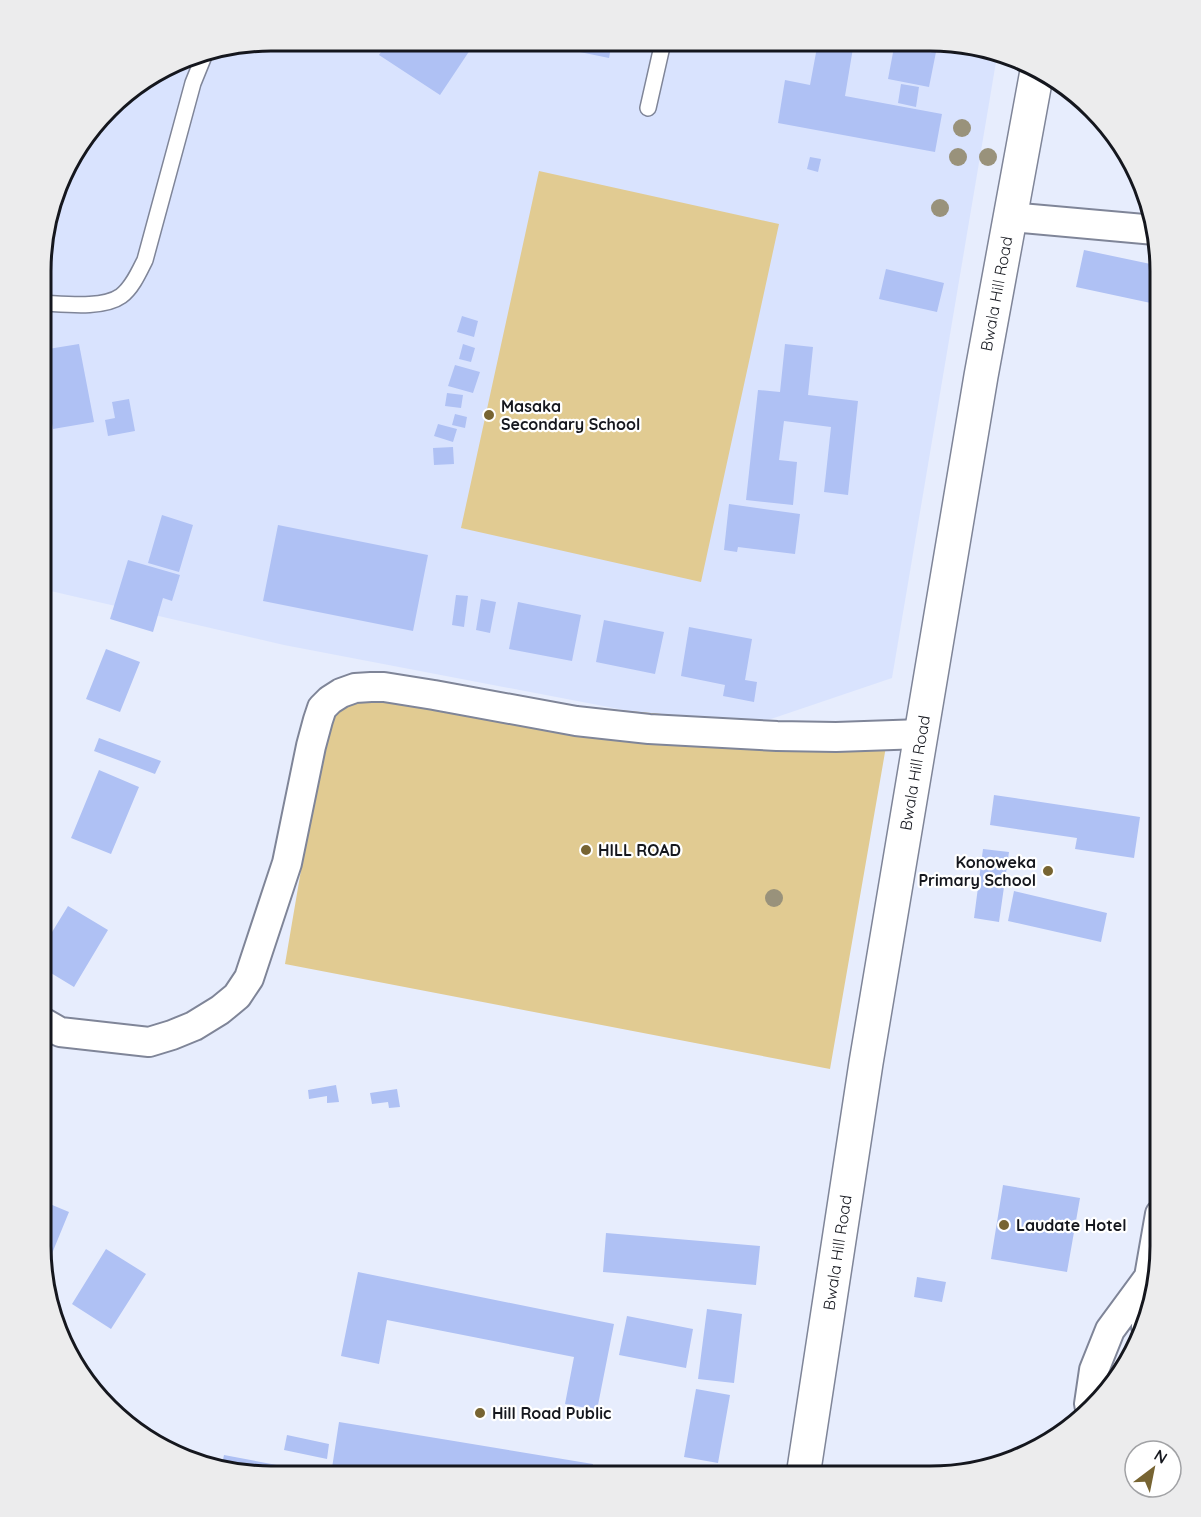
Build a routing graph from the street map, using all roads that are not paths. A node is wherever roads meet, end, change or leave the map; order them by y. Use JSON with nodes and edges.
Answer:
{"nodes":[{"id":1,"x":661,"y":51,"type":"edge"},
{"id":2,"x":201,"y":63,"type":"edge"},
{"id":3,"x":1036,"y":78,"type":"edge"},
{"id":4,"x":648,"y":108,"type":"dead end"},
{"id":5,"x":1011,"y":217,"type":"junction"},
{"id":6,"x":1146,"y":229,"type":"edge"},
{"id":7,"x":51,"y":303,"type":"edge"},
{"id":8,"x":922,"y":734,"type":"junction"},
{"id":9,"x":51,"y":1027,"type":"edge"},
{"id":10,"x":1147,"y":1279,"type":"edge"},
{"id":11,"x":1090,"y":1397,"type":"edge"},
{"id":12,"x":804,"y":1466,"type":"edge"}],
"edges":[{"from":1,"to":4,"type":"lane"},
{"from":2,"to":7,"type":"lane"},
{"from":3,"to":5,"type":"street","name":"Bwala Hill Road"},
{"from":5,"to":6,"type":"street"},
{"from":5,"to":8,"type":"street","name":"Bwala Hill Road"},
{"from":8,"to":9,"type":"street"},
{"from":8,"to":12,"type":"street","name":"Bwala Hill Road"},
{"from":10,"to":11,"type":"street"}]}
